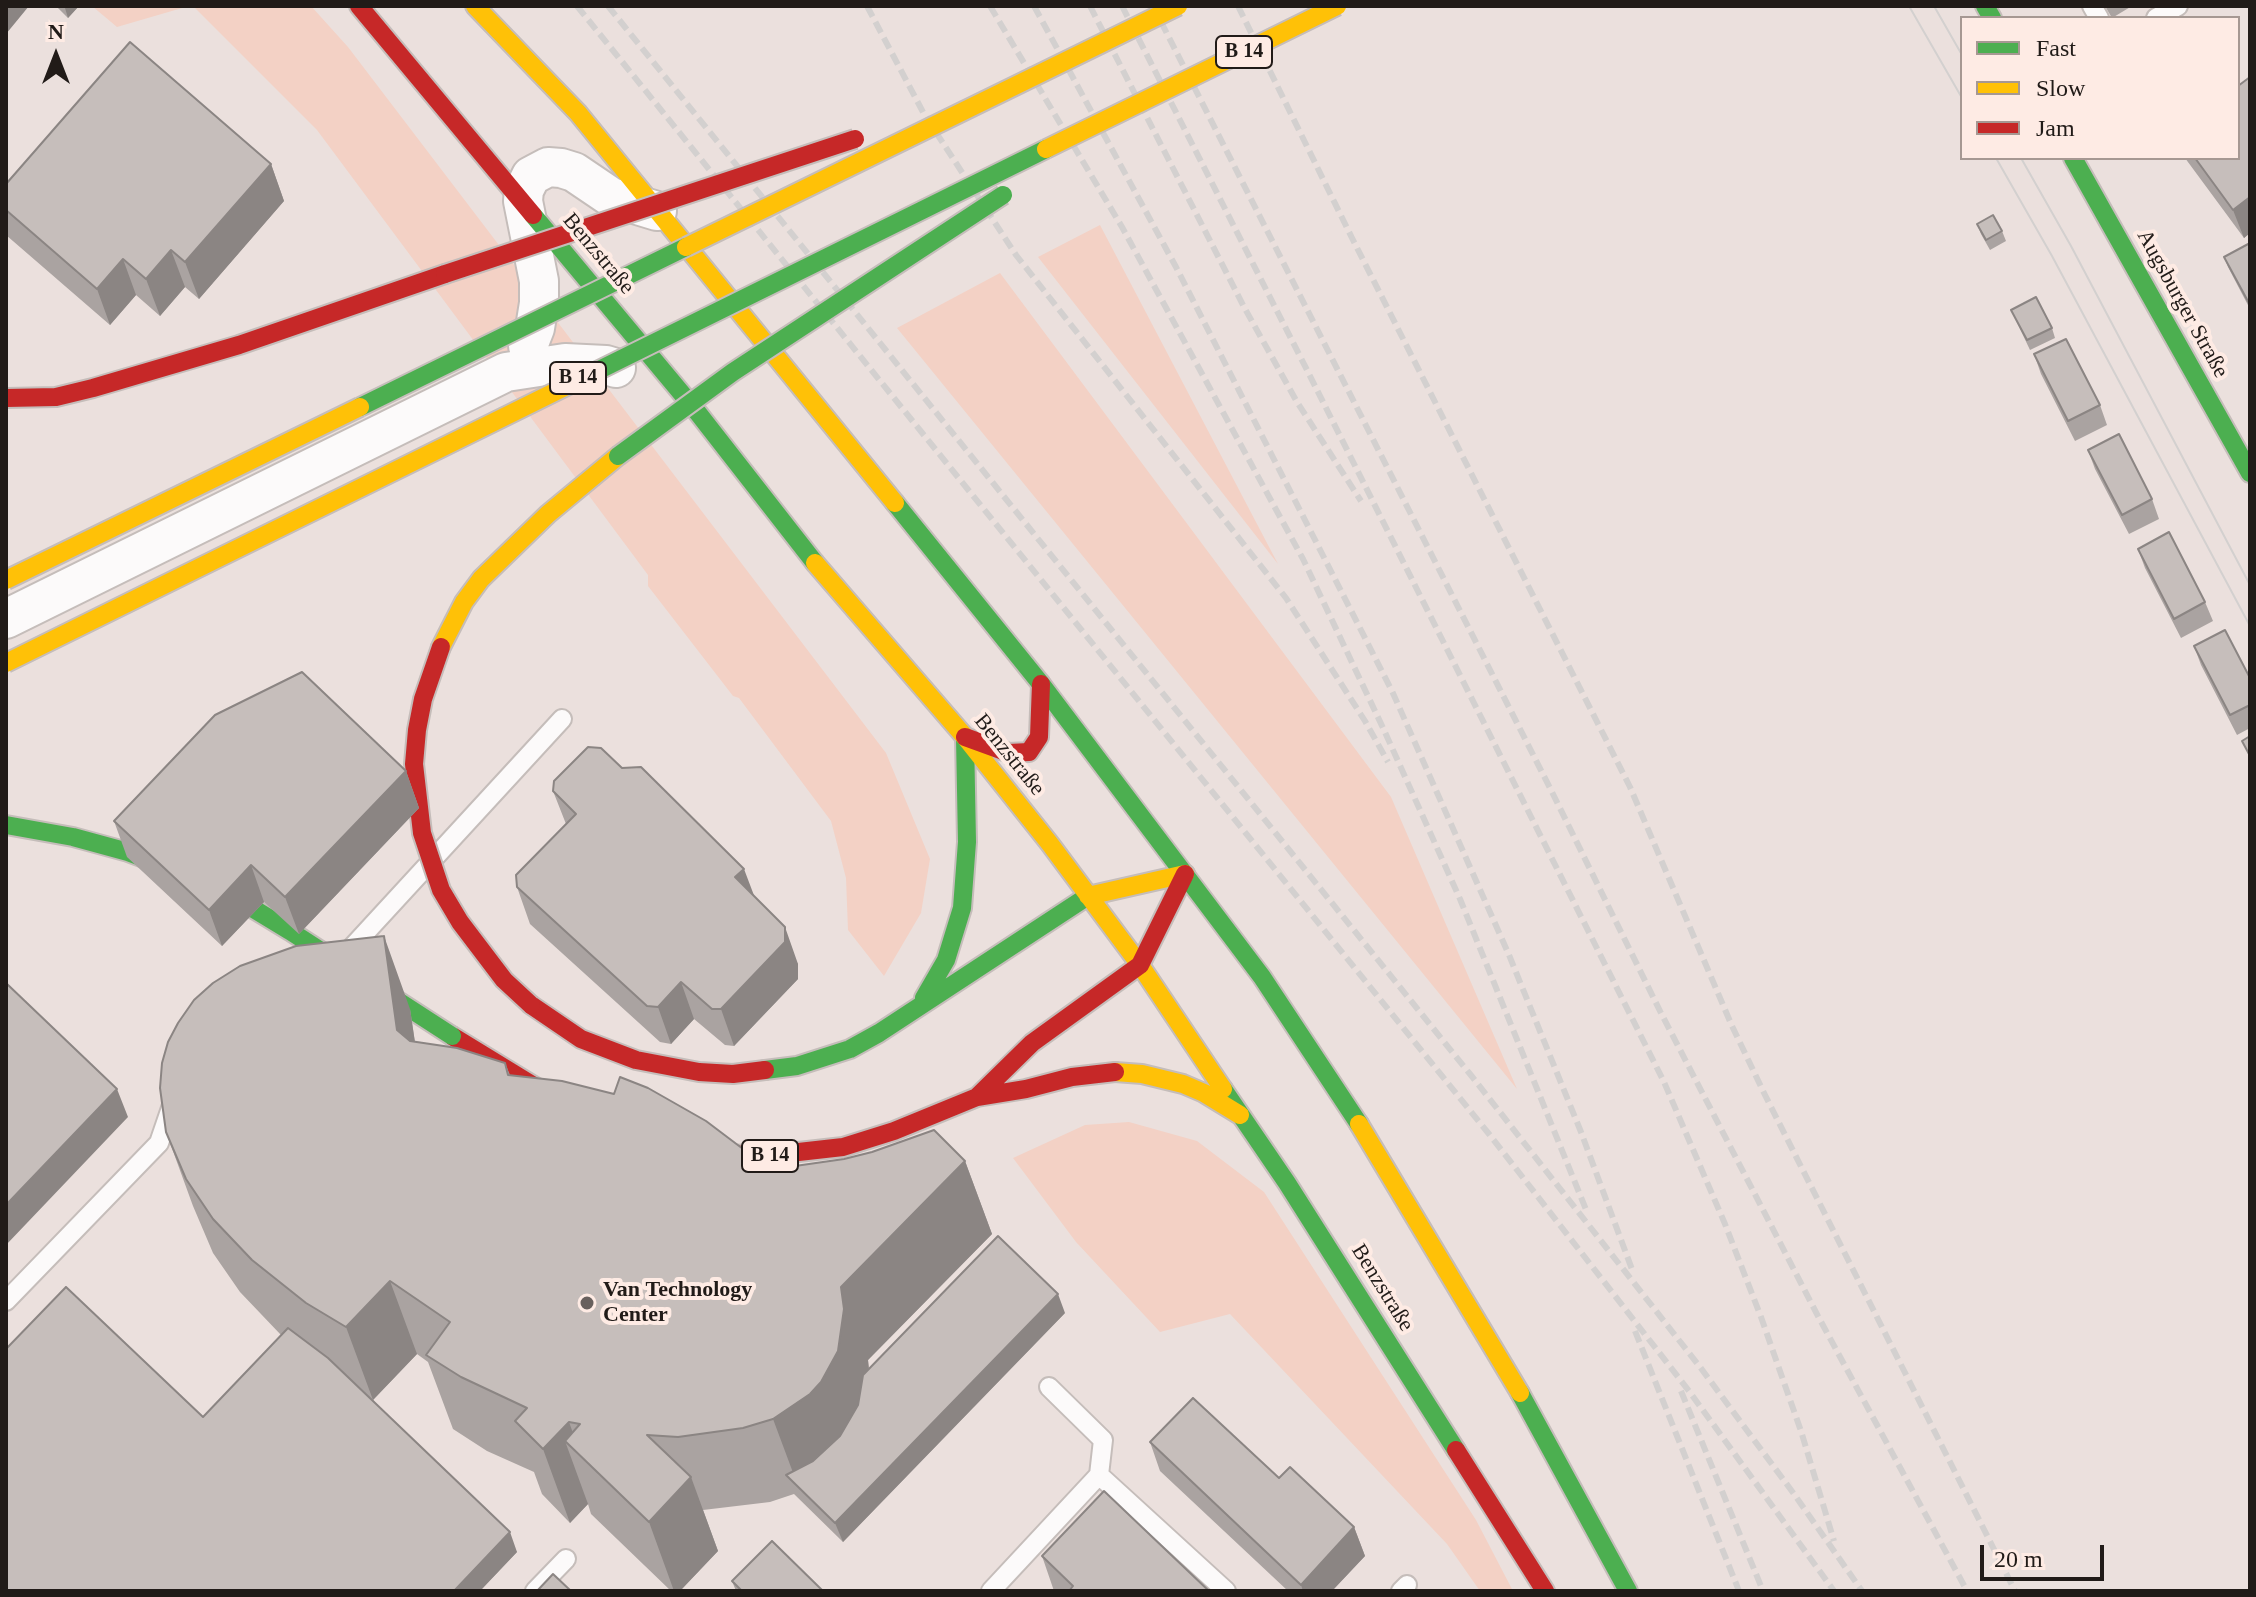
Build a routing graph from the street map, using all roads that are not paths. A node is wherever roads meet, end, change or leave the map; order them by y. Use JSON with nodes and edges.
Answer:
{"nodes":[{"id":1,"x":359,"y":6,"type":"edge"},
{"id":2,"x":475,"y":6,"type":"edge"},
{"id":3,"x":1178,"y":6,"type":"edge"},
{"id":4,"x":1337,"y":6,"type":"edge"},
{"id":5,"x":2178,"y":6,"type":"edge"},
{"id":6,"x":2160,"y":16,"type":"edge"},
{"id":7,"x":1009,"y":89,"type":"junction"},
{"id":8,"x":1152,"y":97,"type":"junction"},
{"id":9,"x":2074,"y":160,"type":"edge"},
{"id":10,"x":523,"y":201,"type":"junction"},
{"id":11,"x":660,"y":212,"type":"junction"},
{"id":12,"x":506,"y":372,"type":"junction"},
{"id":13,"x":6,"y":398,"type":"edge"},
{"id":14,"x":698,"y":413,"type":"junction"},
{"id":15,"x":2250,"y":473,"type":"edge"},
{"id":16,"x":6,"y":580,"type":"edge"},
{"id":17,"x":6,"y":619,"type":"edge"},
{"id":18,"x":6,"y":663,"type":"edge"},
{"id":19,"x":1041,"y":684,"type":"junction"},
{"id":20,"x":562,"y":719,"type":"dead end"},
{"id":21,"x":965,"y":737,"type":"junction"},
{"id":22,"x":6,"y":825,"type":"edge"},
{"id":23,"x":1185,"y":874,"type":"junction"},
{"id":24,"x":1088,"y":896,"type":"junction"},
{"id":25,"x":1140,"y":965,"type":"junction"},
{"id":26,"x":324,"y":975,"type":"edge"},
{"id":27,"x":918,"y":1007,"type":"junction"},
{"id":28,"x":176,"y":1091,"type":"edge"},
{"id":29,"x":977,"y":1097,"type":"junction"},
{"id":30,"x":1240,"y":1115,"type":"junction"},
{"id":31,"x":589,"y":1118,"type":"edge"},
{"id":32,"x":680,"y":1149,"type":"edge"},
{"id":33,"x":6,"y":1301,"type":"edge"},
{"id":34,"x":1049,"y":1387,"type":"dead end"},
{"id":35,"x":1099,"y":1475,"type":"junction"},
{"id":36,"x":566,"y":1559,"type":"dead end"},
{"id":37,"x":535,"y":1591,"type":"edge"},
{"id":38,"x":991,"y":1591,"type":"edge"},
{"id":39,"x":1226,"y":1591,"type":"edge"},
{"id":40,"x":1545,"y":1591,"type":"edge"},
{"id":41,"x":1628,"y":1591,"type":"edge"}],
"edges":[{"from":1,"to":10,"type":"main road","name":"Benzstraße"},
{"from":2,"to":11,"type":"main road"},
{"from":3,"to":7,"type":"main road","bridge":true},
{"from":4,"to":8,"type":"main road","number":"B 14","bridge":true},
{"from":5,"to":6,"type":"lane"},
{"from":7,"to":13,"type":"main road","bridge":true},
{"from":7,"to":16,"type":"main road","bridge":true},
{"from":8,"to":18,"type":"main road","number":"B 14","bridge":true},
{"from":8,"to":27,"type":"main road","number":"B 14","bridge":true},
{"from":9,"to":15,"type":"main road","name":"Augsburger Straße"},
{"from":10,"to":11,"type":"street"},
{"from":10,"to":12,"type":"street"},
{"from":10,"to":14,"type":"main road","name":"Benzstraße"},
{"from":11,"to":19,"type":"main road"},
{"from":12,"to":14,"type":"street"},
{"from":12,"to":17,"type":"street"},
{"from":14,"to":21,"type":"main road","name":"Benzstraße"},
{"from":19,"to":21,"type":"main road"},
{"from":19,"to":23,"type":"main road"},
{"from":20,"to":26,"type":"lane"},
{"from":21,"to":24,"type":"main road","name":"Benzstraße"},
{"from":21,"to":27,"type":"main road"},
{"from":22,"to":31,"type":"main road","bridge":true},
{"from":23,"to":24,"type":"main road"},
{"from":23,"to":25,"type":"main road"},
{"from":23,"to":41,"type":"main road"},
{"from":24,"to":25,"type":"main road","name":"Benzstraße"},
{"from":24,"to":27,"type":"main road"},
{"from":25,"to":29,"type":"main road","number":"B 14"},
{"from":25,"to":30,"type":"main road","name":"Benzstraße"},
{"from":28,"to":33,"type":"lane"},
{"from":29,"to":30,"type":"main road","number":"B 14"},
{"from":29,"to":32,"type":"main road","number":"B 14"},
{"from":30,"to":40,"type":"main road","name":"Benzstraße"},
{"from":34,"to":35,"type":"lane"},
{"from":35,"to":38,"type":"lane"},
{"from":35,"to":39,"type":"lane"},
{"from":36,"to":37,"type":"lane"}]}
